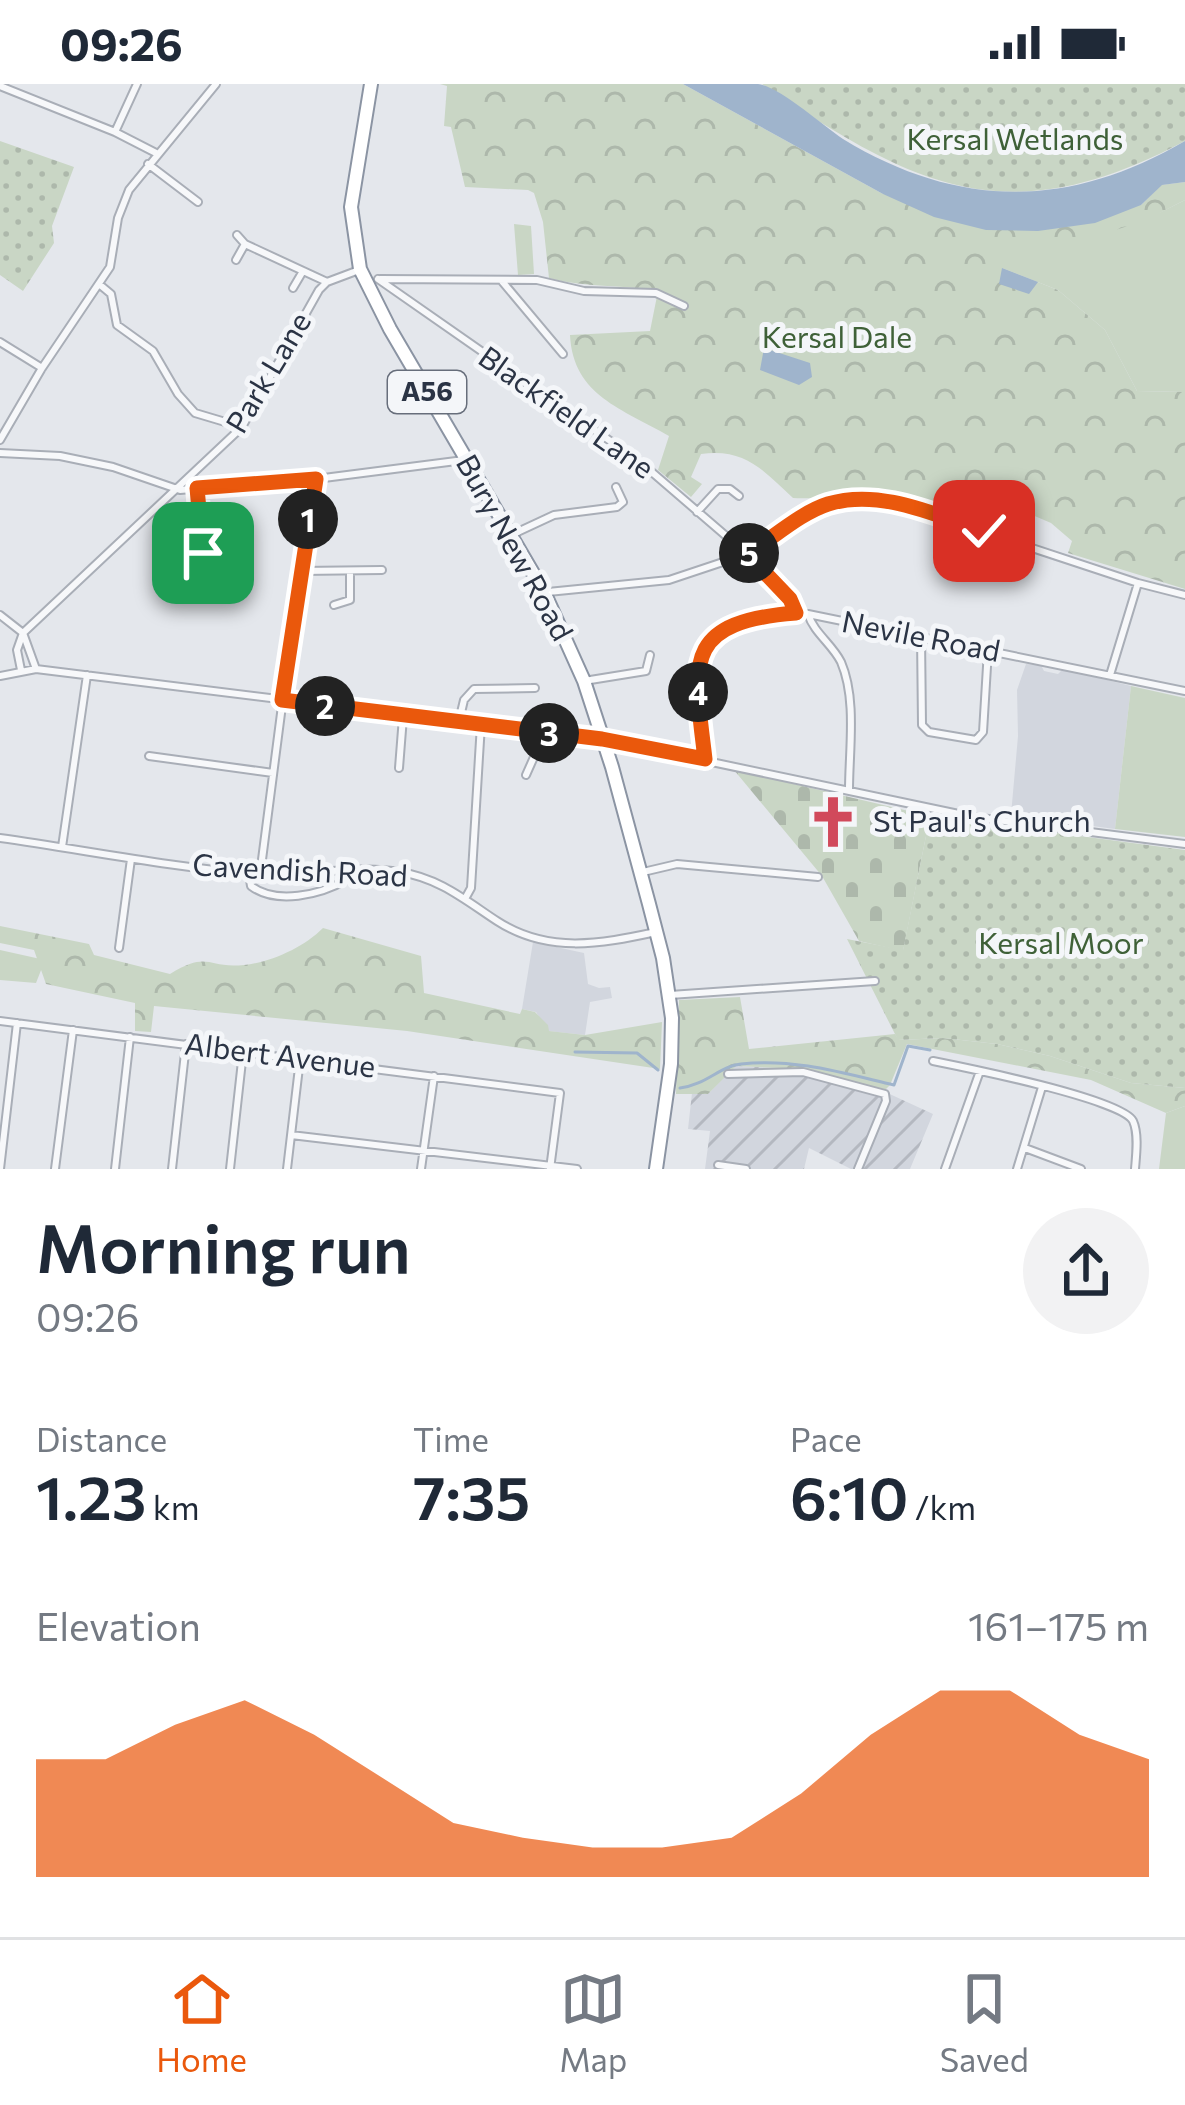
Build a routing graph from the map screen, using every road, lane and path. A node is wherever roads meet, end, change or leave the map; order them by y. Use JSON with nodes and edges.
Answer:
{"nodes":[{"id":1,"x":136,"y":84,"type":"edge"},
{"id":2,"x":217,"y":84,"type":"edge"},
{"id":3,"x":371,"y":84,"type":"edge"},
{"id":4,"x":0,"y":86,"type":"edge"},
{"id":5,"x":115,"y":132,"type":"junction"},
{"id":6,"x":156,"y":153,"type":"junction"},
{"id":7,"x":148,"y":164,"type":"junction"},
{"id":8,"x":198,"y":202,"type":"dead end"},
{"id":9,"x":237,"y":235,"type":"dead end"},
{"id":10,"x":245,"y":244,"type":"junction"},
{"id":11,"x":236,"y":260,"type":"dead end"},
{"id":12,"x":303,"y":272,"type":"junction"},
{"id":13,"x":368,"y":277,"type":"junction"},
{"id":14,"x":501,"y":280,"type":"junction"},
{"id":15,"x":327,"y":283,"type":"junction"},
{"id":16,"x":99,"y":284,"type":"junction"},
{"id":17,"x":293,"y":288,"type":"dead end"},
{"id":18,"x":684,"y":305,"type":"dead end"},
{"id":19,"x":0,"y":342,"type":"edge"},
{"id":20,"x":563,"y":353,"type":"dead end"},
{"id":21,"x":42,"y":368,"type":"junction"},
{"id":22,"x":242,"y":427,"type":"junction"},
{"id":23,"x":0,"y":440,"type":"edge"},
{"id":24,"x":0,"y":453,"type":"edge"},
{"id":25,"x":466,"y":460,"type":"junction"},
{"id":26,"x":316,"y":479,"type":"junction"},
{"id":27,"x":616,"y":487,"type":"dead end"},
{"id":28,"x":197,"y":488,"type":"junction"},
{"id":29,"x":180,"y":490,"type":"junction"},
{"id":30,"x":739,"y":496,"type":"dead end"},
{"id":31,"x":697,"y":512,"type":"junction"},
{"id":32,"x":511,"y":535,"type":"junction"},
{"id":33,"x":203,"y":553,"type":"dead end"},
{"id":34,"x":747,"y":554,"type":"junction"},
{"id":35,"x":382,"y":570,"type":"dead end"},
{"id":36,"x":300,"y":571,"type":"junction"},
{"id":37,"x":350,"y":571,"type":"junction"},
{"id":38,"x":1138,"y":583,"type":"junction"},
{"id":39,"x":544,"y":592,"type":"junction"},
{"id":40,"x":1185,"y":595,"type":"edge"},
{"id":41,"x":334,"y":605,"type":"dead end"},
{"id":42,"x":796,"y":613,"type":"junction"},
{"id":43,"x":808,"y":614,"type":"junction"},
{"id":44,"x":0,"y":615,"type":"edge"},
{"id":45,"x":23,"y":633,"type":"junction"},
{"id":46,"x":921,"y":636,"type":"junction"},
{"id":47,"x":988,"y":650,"type":"junction"},
{"id":48,"x":650,"y":655,"type":"dead end"},
{"id":49,"x":36,"y":669,"type":"junction"},
{"id":50,"x":21,"y":670,"type":"junction"},
{"id":51,"x":1110,"y":675,"type":"junction"},
{"id":52,"x":0,"y":676,"type":"edge"},
{"id":53,"x":87,"y":676,"type":"junction"},
{"id":54,"x":584,"y":681,"type":"junction"},
{"id":55,"x":535,"y":688,"type":"dead end"},
{"id":56,"x":1185,"y":692,"type":"edge"},
{"id":57,"x":282,"y":700,"type":"junction"},
{"id":58,"x":403,"y":717,"type":"junction"},
{"id":59,"x":459,"y":722,"type":"junction"},
{"id":60,"x":481,"y":724,"type":"junction"},
{"id":61,"x":538,"y":732,"type":"junction"},
{"id":62,"x":602,"y":739,"type":"junction"},
{"id":63,"x":149,"y":756,"type":"dead end"},
{"id":64,"x":705,"y":759,"type":"junction"},
{"id":65,"x":399,"y":767,"type":"dead end"},
{"id":66,"x":273,"y":773,"type":"junction"},
{"id":67,"x":526,"y":775,"type":"dead end"},
{"id":68,"x":849,"y":791,"type":"junction"},
{"id":69,"x":0,"y":838,"type":"edge"},
{"id":70,"x":1185,"y":844,"type":"edge"},
{"id":71,"x":62,"y":847,"type":"junction"},
{"id":72,"x":131,"y":859,"type":"junction"},
{"id":73,"x":350,"y":867,"type":"junction"},
{"id":74,"x":640,"y":872,"type":"junction"},
{"id":75,"x":249,"y":874,"type":"junction"},
{"id":76,"x":260,"y":875,"type":"junction"},
{"id":77,"x":818,"y":877,"type":"dead end"},
{"id":78,"x":466,"y":897,"type":"junction"},
{"id":79,"x":656,"y":932,"type":"junction"},
{"id":80,"x":119,"y":948,"type":"dead end"},
{"id":81,"x":874,"y":981,"type":"dead end"},
{"id":82,"x":670,"y":995,"type":"junction"},
{"id":83,"x":0,"y":1021,"type":"edge"},
{"id":84,"x":17,"y":1023,"type":"junction"},
{"id":85,"x":73,"y":1030,"type":"junction"},
{"id":86,"x":130,"y":1037,"type":"junction"},
{"id":87,"x":186,"y":1044,"type":"junction"},
{"id":88,"x":243,"y":1052,"type":"junction"},
{"id":89,"x":299,"y":1059,"type":"junction"},
{"id":90,"x":933,"y":1061,"type":"dead end"},
{"id":91,"x":980,"y":1071,"type":"junction"},
{"id":92,"x":728,"y":1074,"type":"dead end"},
{"id":93,"x":434,"y":1076,"type":"junction"},
{"id":94,"x":1042,"y":1087,"type":"junction"},
{"id":95,"x":291,"y":1135,"type":"junction"},
{"id":96,"x":1025,"y":1148,"type":"junction"},
{"id":97,"x":424,"y":1151,"type":"junction"},
{"id":98,"x":718,"y":1165,"type":"dead end"},
{"id":99,"x":550,"y":1167,"type":"edge"},
{"id":100,"x":0,"y":1169,"type":"edge"},
{"id":101,"x":55,"y":1169,"type":"edge"},
{"id":102,"x":115,"y":1169,"type":"edge"},
{"id":103,"x":172,"y":1169,"type":"edge"},
{"id":104,"x":230,"y":1169,"type":"edge"},
{"id":105,"x":287,"y":1169,"type":"edge"},
{"id":106,"x":421,"y":1169,"type":"edge"},
{"id":107,"x":577,"y":1169,"type":"edge"},
{"id":108,"x":656,"y":1169,"type":"edge"},
{"id":109,"x":746,"y":1169,"type":"edge"},
{"id":110,"x":858,"y":1169,"type":"edge"},
{"id":111,"x":945,"y":1169,"type":"edge"},
{"id":112,"x":1017,"y":1169,"type":"edge"},
{"id":113,"x":1081,"y":1169,"type":"edge"},
{"id":114,"x":1135,"y":1169,"type":"edge"}],
"edges":[{"from":1,"to":5,"type":"street"},
{"from":2,"to":6,"type":"street"},
{"from":3,"to":13,"type":"highway","name":"Bury New Road","number":"A56"},
{"from":4,"to":5,"type":"street"},
{"from":5,"to":6,"type":"street"},
{"from":6,"to":7,"type":"street"},
{"from":7,"to":8,"type":"street"},
{"from":7,"to":16,"type":"street"},
{"from":9,"to":10,"type":"street"},
{"from":10,"to":11,"type":"street"},
{"from":10,"to":12,"type":"street"},
{"from":12,"to":15,"type":"street"},
{"from":12,"to":17,"type":"street"},
{"from":13,"to":14,"type":"street"},
{"from":13,"to":15,"type":"street","name":"Park Lane"},
{"from":13,"to":25,"type":"highway","name":"Bury New Road","number":"A56"},
{"from":13,"to":31,"type":"street","name":"Blackfield Lane"},
{"from":14,"to":18,"type":"street"},
{"from":14,"to":20,"type":"street"},
{"from":15,"to":22,"type":"street","name":"Park Lane"},
{"from":16,"to":21,"type":"street"},
{"from":16,"to":22,"type":"street"},
{"from":19,"to":21,"type":"street"},
{"from":21,"to":23,"type":"street"},
{"from":22,"to":29,"type":"street","name":"Park Lane"},
{"from":24,"to":29,"type":"street"},
{"from":25,"to":26,"type":"street"},
{"from":25,"to":32,"type":"highway","name":"Bury New Road","number":"A56"},
{"from":26,"to":28,"type":"street"},
{"from":26,"to":36,"type":"street"},
{"from":27,"to":32,"type":"street"},
{"from":28,"to":29,"type":"street"},
{"from":28,"to":33,"type":"street"},
{"from":29,"to":45,"type":"street","name":"Park Lane"},
{"from":30,"to":31,"type":"street"},
{"from":31,"to":34,"type":"street","name":"Blackfield Lane"},
{"from":32,"to":39,"type":"highway","name":"Bury New Road","number":"A56"},
{"from":34,"to":38,"type":"street"},
{"from":34,"to":39,"type":"street"},
{"from":34,"to":42,"type":"street","name":"Blackfield Lane"},
{"from":35,"to":37,"type":"street"},
{"from":36,"to":37,"type":"street"},
{"from":36,"to":57,"type":"street"},
{"from":37,"to":41,"type":"street"},
{"from":38,"to":40,"type":"street"},
{"from":38,"to":51,"type":"street"},
{"from":39,"to":54,"type":"highway","name":"Bury New Road","number":"A56"},
{"from":42,"to":43,"type":"street","name":"Nevile Road"},
{"from":42,"to":64,"type":"street","name":"Nevile Road"},
{"from":43,"to":46,"type":"street","name":"Nevile Road"},
{"from":43,"to":68,"type":"street"},
{"from":44,"to":45,"type":"street"},
{"from":45,"to":49,"type":"street"},
{"from":45,"to":50,"type":"street"},
{"from":46,"to":47,"type":"street","name":"Nevile Road"},
{"from":46,"to":47,"type":"street"},
{"from":47,"to":51,"type":"street","name":"Nevile Road"},
{"from":48,"to":54,"type":"street"},
{"from":49,"to":50,"type":"street"},
{"from":49,"to":53,"type":"street"},
{"from":50,"to":52,"type":"street"},
{"from":51,"to":56,"type":"street","name":"Nevile Road"},
{"from":53,"to":57,"type":"street"},
{"from":53,"to":71,"type":"street"},
{"from":54,"to":62,"type":"highway","name":"Bury New Road","number":"A56"},
{"from":55,"to":59,"type":"street"},
{"from":57,"to":58,"type":"street"},
{"from":57,"to":66,"type":"street"},
{"from":58,"to":59,"type":"street"},
{"from":58,"to":65,"type":"street"},
{"from":59,"to":60,"type":"street"},
{"from":60,"to":61,"type":"street"},
{"from":60,"to":78,"type":"street"},
{"from":61,"to":62,"type":"street"},
{"from":61,"to":67,"type":"street"},
{"from":62,"to":64,"type":"street"},
{"from":62,"to":74,"type":"highway","name":"Bury New Road","number":"A56"},
{"from":63,"to":66,"type":"street"},
{"from":64,"to":68,"type":"street"},
{"from":66,"to":76,"type":"street"},
{"from":68,"to":70,"type":"street"},
{"from":69,"to":71,"type":"street","name":"Cavendish Road"},
{"from":71,"to":72,"type":"street","name":"Cavendish Road"},
{"from":72,"to":75,"type":"street","name":"Cavendish Road"},
{"from":72,"to":80,"type":"street"},
{"from":73,"to":75,"type":"street"},
{"from":73,"to":76,"type":"street","name":"Cavendish Road"},
{"from":73,"to":78,"type":"street","name":"Cavendish Road"},
{"from":74,"to":77,"type":"street"},
{"from":74,"to":79,"type":"highway","name":"Bury New Road","number":"A56"},
{"from":75,"to":76,"type":"street","name":"Cavendish Road"},
{"from":78,"to":79,"type":"street","name":"Cavendish Road"},
{"from":79,"to":82,"type":"highway","name":"Bury New Road","number":"A56"},
{"from":81,"to":82,"type":"street"},
{"from":82,"to":108,"type":"highway","name":"Bury New Road","number":"A56"},
{"from":83,"to":84,"type":"street","name":"Albert Avenue"},
{"from":84,"to":85,"type":"street","name":"Albert Avenue"},
{"from":84,"to":100,"type":"street"},
{"from":85,"to":86,"type":"street","name":"Albert Avenue"},
{"from":85,"to":101,"type":"street"},
{"from":86,"to":87,"type":"street","name":"Albert Avenue"},
{"from":86,"to":102,"type":"street"},
{"from":87,"to":88,"type":"street","name":"Albert Avenue"},
{"from":87,"to":103,"type":"street"},
{"from":88,"to":89,"type":"street","name":"Albert Avenue"},
{"from":88,"to":104,"type":"street"},
{"from":89,"to":93,"type":"street","name":"Albert Avenue"},
{"from":89,"to":95,"type":"street"},
{"from":90,"to":91,"type":"street"},
{"from":91,"to":94,"type":"street"},
{"from":91,"to":111,"type":"street"},
{"from":92,"to":110,"type":"street"},
{"from":93,"to":97,"type":"street"},
{"from":93,"to":99,"type":"street","name":"Albert Avenue"},
{"from":94,"to":96,"type":"street"},
{"from":94,"to":114,"type":"street"},
{"from":95,"to":97,"type":"street"},
{"from":95,"to":105,"type":"street"},
{"from":96,"to":112,"type":"street"},
{"from":96,"to":113,"type":"street"},
{"from":97,"to":99,"type":"street"},
{"from":97,"to":106,"type":"street"},
{"from":98,"to":109,"type":"street"},
{"from":99,"to":107,"type":"street"}]}
